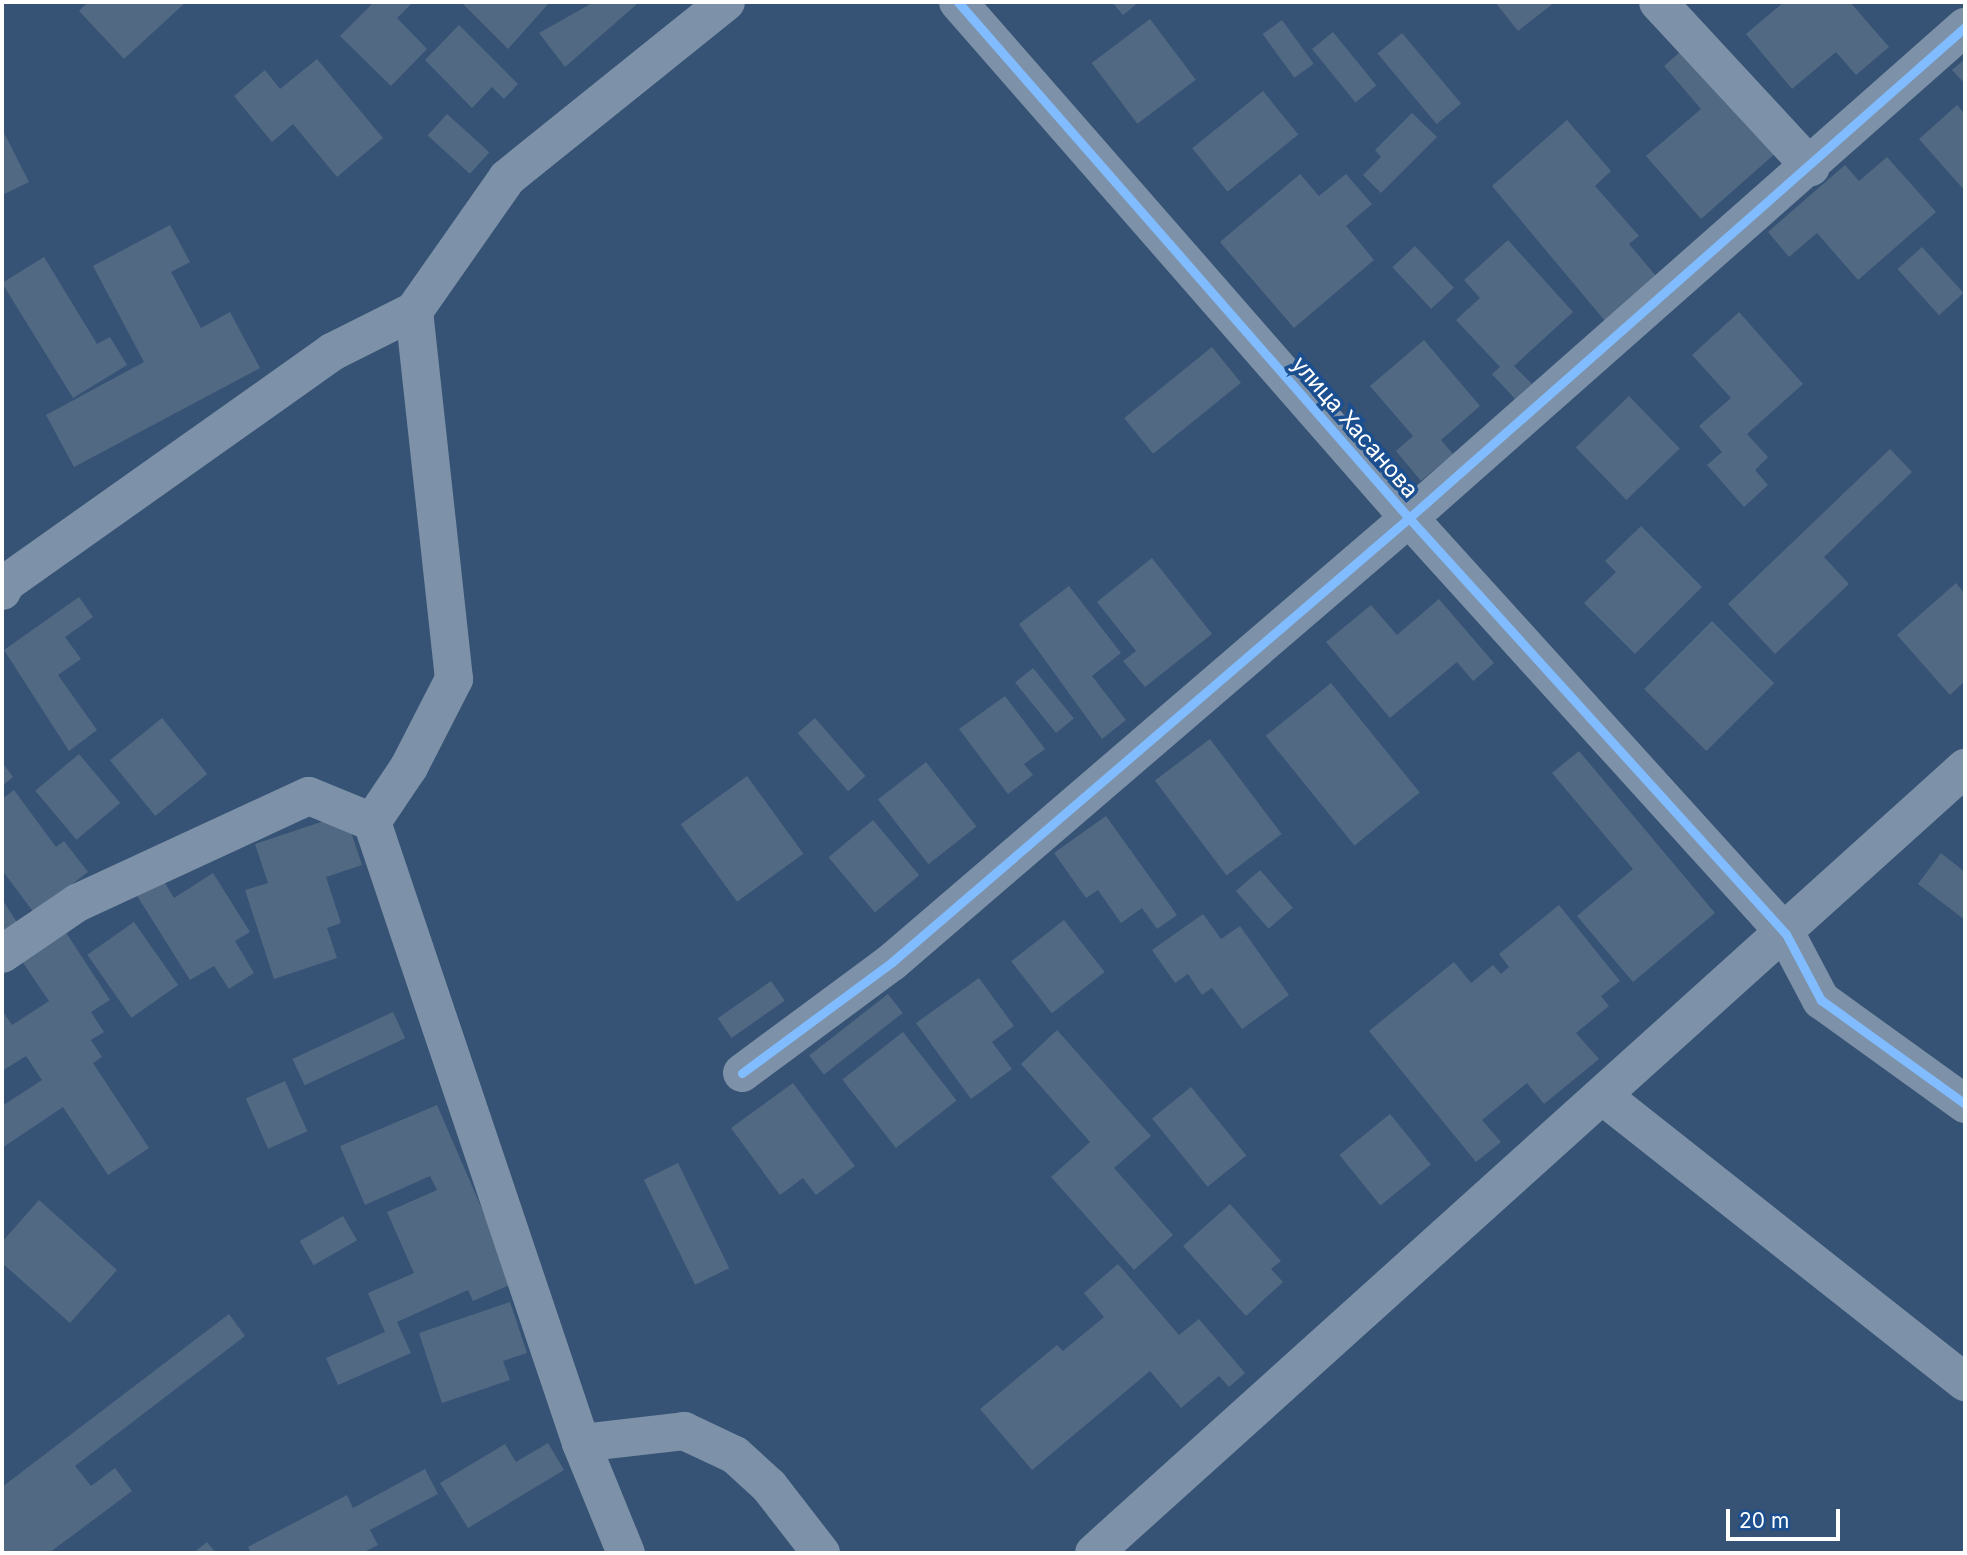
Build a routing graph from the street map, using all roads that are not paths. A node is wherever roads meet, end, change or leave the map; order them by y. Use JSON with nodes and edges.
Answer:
{"nodes":[{"id":1,"x":726,"y":2,"type":"edge"},
{"id":2,"x":958,"y":2,"type":"edge"},
{"id":3,"x":1658,"y":2,"type":"edge"},
{"id":4,"x":1965,"y":27,"type":"edge"},
{"id":5,"x":1811,"y":167,"type":"junction"},
{"id":6,"x":414,"y":311,"type":"junction"},
{"id":7,"x":1409,"y":519,"type":"junction"},
{"id":8,"x":3,"y":584,"type":"edge"},
{"id":9,"x":1965,"y":768,"type":"edge"},
{"id":10,"x":372,"y":822,"type":"junction"},
{"id":11,"x":1786,"y":934,"type":"junction"},
{"id":12,"x":2,"y":954,"type":"edge"},
{"id":13,"x":742,"y":1073,"type":"dead end"},
{"id":14,"x":1604,"y":1097,"type":"junction"},
{"id":15,"x":1965,"y":1104,"type":"edge"},
{"id":16,"x":1965,"y":1382,"type":"edge"},
{"id":17,"x":581,"y":1443,"type":"junction"},
{"id":18,"x":626,"y":1553,"type":"edge"},
{"id":19,"x":821,"y":1553,"type":"edge"},
{"id":20,"x":1094,"y":1553,"type":"edge"}],
"edges":[{"from":1,"to":6,"type":"street"},
{"from":2,"to":7,"type":"street","name":"улица Хасанова"},
{"from":3,"to":5,"type":"street"},
{"from":4,"to":5,"type":"street"},
{"from":5,"to":7,"type":"street"},
{"from":6,"to":8,"type":"street"},
{"from":6,"to":10,"type":"street"},
{"from":7,"to":11,"type":"street","name":"улица Хасанова"},
{"from":7,"to":13,"type":"street"},
{"from":9,"to":11,"type":"street"},
{"from":10,"to":12,"type":"street"},
{"from":10,"to":17,"type":"street"},
{"from":11,"to":14,"type":"street"},
{"from":11,"to":15,"type":"street","name":"улица Хасанова"},
{"from":14,"to":16,"type":"street"},
{"from":14,"to":20,"type":"street"},
{"from":17,"to":18,"type":"street"},
{"from":17,"to":19,"type":"street"}]}
